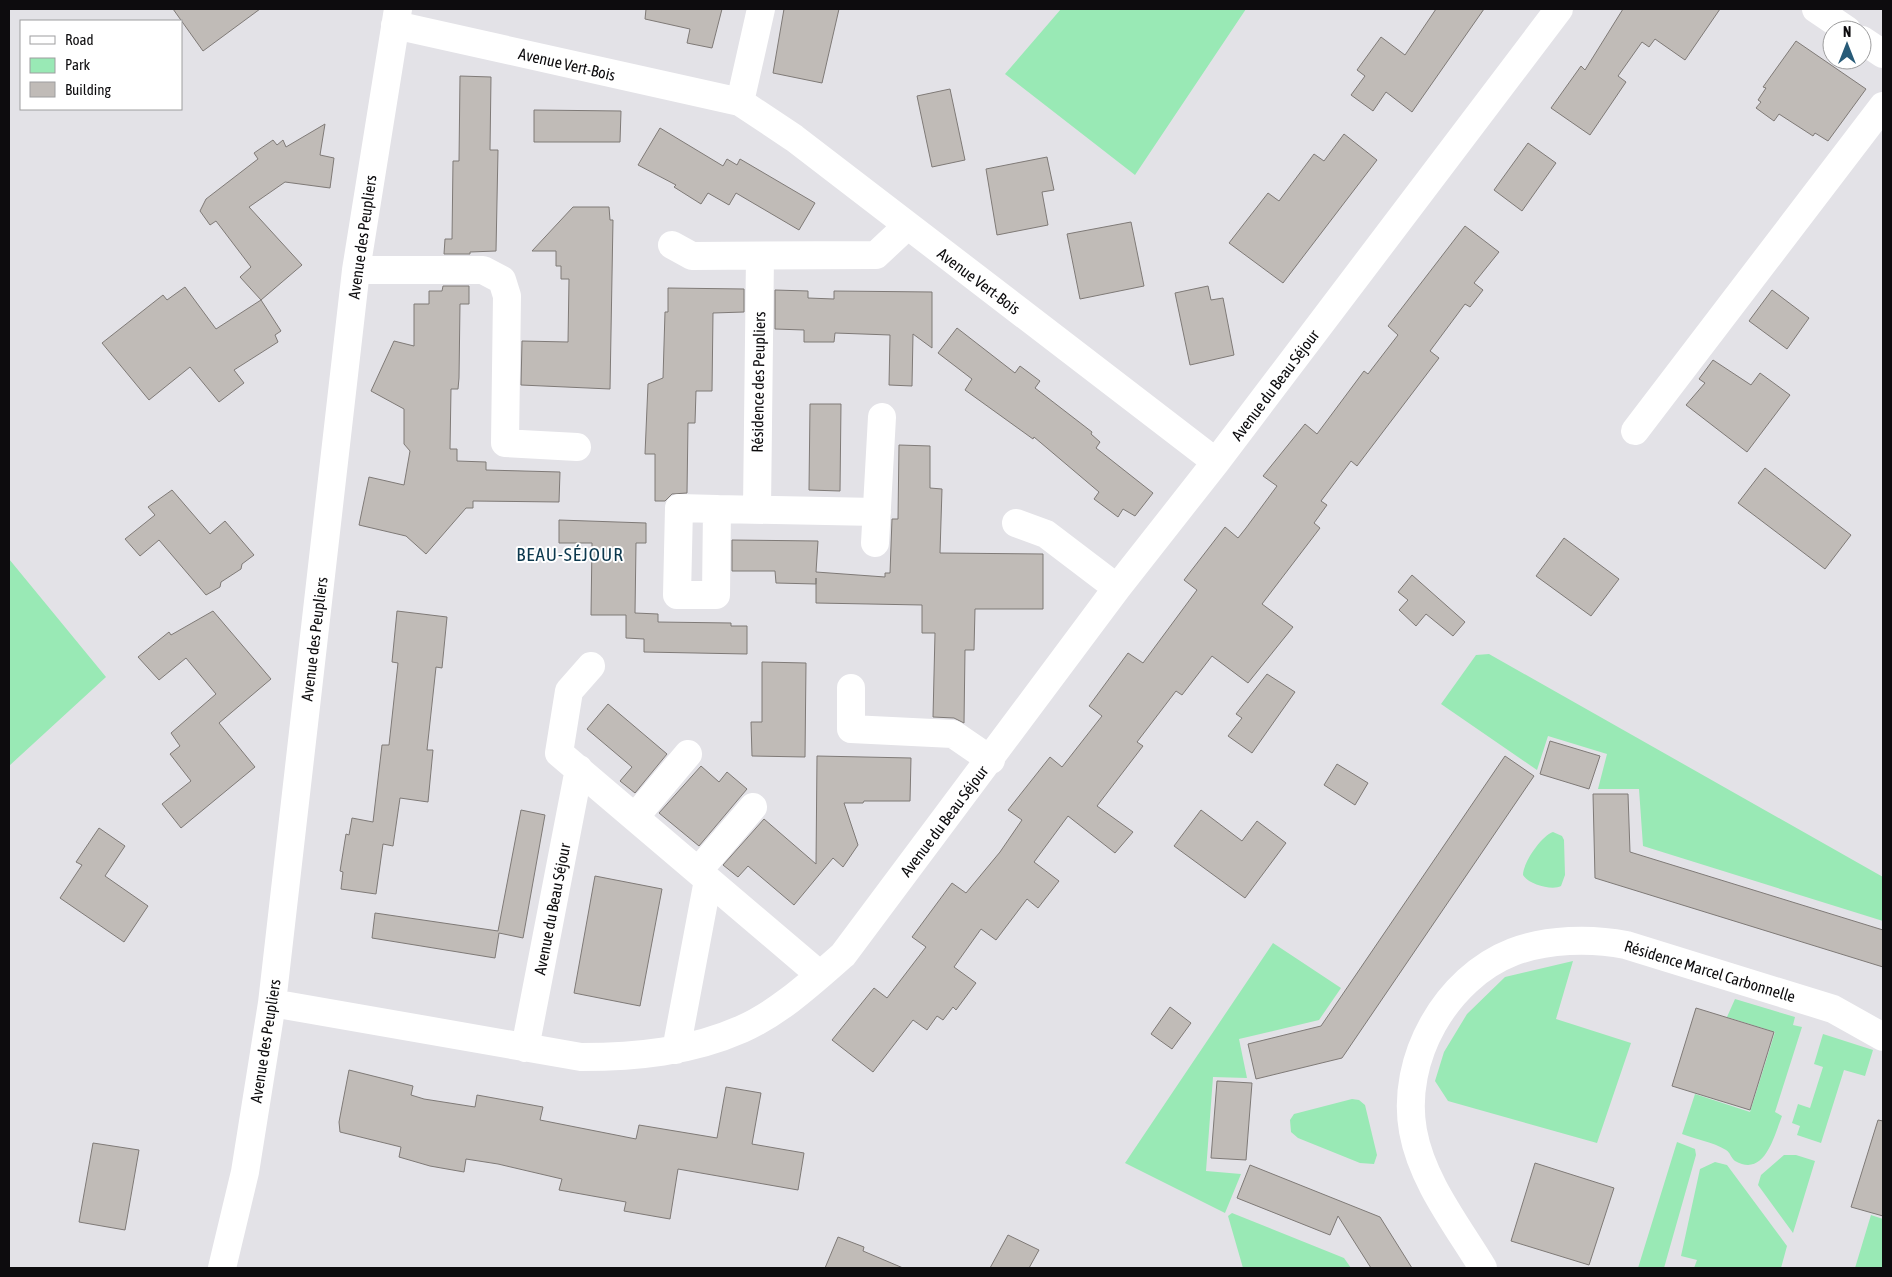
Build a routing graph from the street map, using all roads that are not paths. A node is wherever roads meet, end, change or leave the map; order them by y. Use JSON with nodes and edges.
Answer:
{"nodes":[{"id":1,"x":761,"y":9,"type":"edge"},
{"id":2,"x":1559,"y":9,"type":"edge"},
{"id":3,"x":1816,"y":9,"type":"edge"},
{"id":4,"x":397,"y":17,"type":"edge"},
{"id":5,"x":1832,"y":20,"type":"edge"},
{"id":6,"x":1872,"y":47,"type":"edge"},
{"id":7,"x":1883,"y":54,"type":"edge"},
{"id":8,"x":740,"y":102,"type":"junction"},
{"id":9,"x":1883,"y":106,"type":"edge"},
{"id":10,"x":907,"y":226,"type":"junction"},
{"id":11,"x":672,"y":245,"type":"dead end"},
{"id":12,"x":760,"y":256,"type":"junction"},
{"id":13,"x":356,"y":270,"type":"junction"},
{"id":14,"x":882,"y":417,"type":"dead end"},
{"id":15,"x":1635,"y":431,"type":"dead end"},
{"id":16,"x":577,"y":446,"type":"dead end"},
{"id":17,"x":1216,"y":462,"type":"junction"},
{"id":18,"x":756,"y":508,"type":"junction"},
{"id":19,"x":717,"y":509,"type":"dead end"},
{"id":20,"x":878,"y":512,"type":"junction"},
{"id":21,"x":1016,"y":523,"type":"dead end"},
{"id":22,"x":875,"y":543,"type":"dead end"},
{"id":23,"x":1117,"y":588,"type":"junction"},
{"id":24,"x":590,"y":666,"type":"dead end"},
{"id":25,"x":851,"y":688,"type":"dead end"},
{"id":26,"x":688,"y":754,"type":"dead end"},
{"id":27,"x":991,"y":760,"type":"junction"},
{"id":28,"x":579,"y":769,"type":"junction"},
{"id":29,"x":753,"y":807,"type":"dead end"},
{"id":30,"x":635,"y":817,"type":"junction"},
{"id":31,"x":703,"y":875,"type":"junction"},
{"id":32,"x":820,"y":975,"type":"junction"},
{"id":33,"x":272,"y":1003,"type":"junction"},
{"id":34,"x":1883,"y":1037,"type":"edge"},
{"id":35,"x":526,"y":1048,"type":"junction"},
{"id":36,"x":676,"y":1050,"type":"junction"},
{"id":37,"x":222,"y":1268,"type":"edge"},
{"id":38,"x":1483,"y":1268,"type":"edge"}],
"edges":[{"from":1,"to":8,"type":"street"},
{"from":2,"to":17,"type":"street","name":"Avenue du Beau Séjour"},
{"from":3,"to":5,"type":"street"},
{"from":4,"to":8,"type":"street","name":"Avenue Vert-Bois"},
{"from":4,"to":13,"type":"street","name":"Avenue des Peupliers"},
{"from":6,"to":7,"type":"street"},
{"from":8,"to":10,"type":"street","name":"Avenue Vert-Bois"},
{"from":9,"to":15,"type":"street"},
{"from":10,"to":12,"type":"street"},
{"from":10,"to":17,"type":"street","name":"Avenue Vert-Bois"},
{"from":11,"to":12,"type":"street"},
{"from":12,"to":18,"type":"street","name":"Résidence des Peupliers"},
{"from":13,"to":16,"type":"street"},
{"from":13,"to":33,"type":"street","name":"Avenue des Peupliers"},
{"from":14,"to":20,"type":"street"},
{"from":17,"to":23,"type":"street","name":"Avenue du Beau Séjour"},
{"from":18,"to":19,"type":"street"},
{"from":18,"to":20,"type":"street"},
{"from":20,"to":22,"type":"street"},
{"from":21,"to":23,"type":"street"},
{"from":23,"to":27,"type":"street","name":"Avenue du Beau Séjour"},
{"from":24,"to":28,"type":"street"},
{"from":25,"to":27,"type":"street","name":"Avenue du Beau Séjour"},
{"from":26,"to":30,"type":"street"},
{"from":27,"to":32,"type":"street","name":"Avenue du Beau Séjour"},
{"from":28,"to":30,"type":"street"},
{"from":28,"to":35,"type":"street","name":"Avenue du Beau Séjour"},
{"from":29,"to":31,"type":"street"},
{"from":30,"to":31,"type":"street"},
{"from":31,"to":32,"type":"street"},
{"from":31,"to":36,"type":"street"},
{"from":32,"to":36,"type":"street","name":"Avenue du Beau Séjour"},
{"from":33,"to":35,"type":"street","name":"Avenue du Beau Séjour"},
{"from":33,"to":37,"type":"street","name":"Avenue des Peupliers"},
{"from":34,"to":38,"type":"street","name":"Résidence Marcel Carbonnelle"},
{"from":35,"to":36,"type":"street","name":"Avenue du Beau Séjour"}]}
